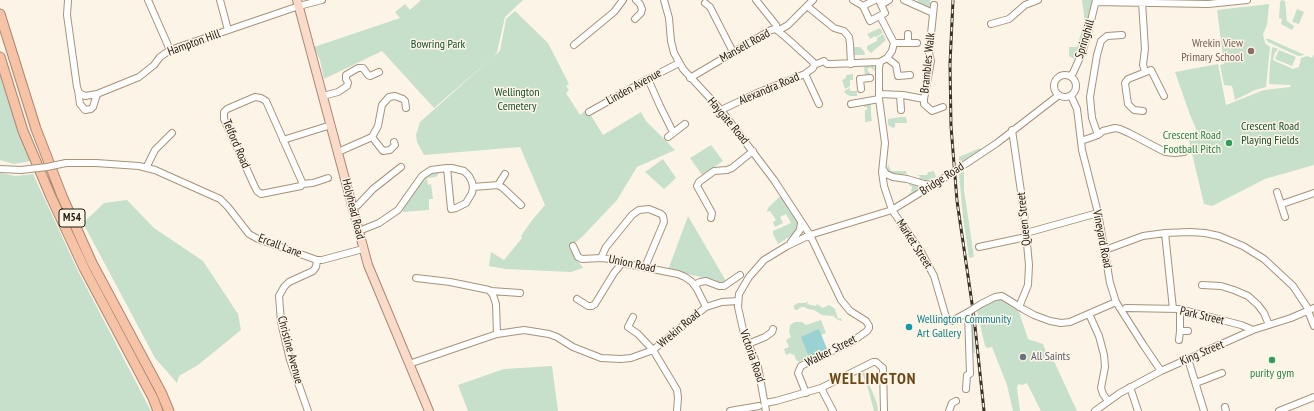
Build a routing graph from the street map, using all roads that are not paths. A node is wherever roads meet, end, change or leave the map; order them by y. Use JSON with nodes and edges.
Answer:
{"nodes":[{"id":1,"x":68,"y":0,"type":"edge"},
{"id":2,"x":148,"y":0,"type":"edge"},
{"id":3,"x":220,"y":0,"type":"edge"},
{"id":4,"x":322,"y":0,"type":"edge"},
{"id":5,"x":623,"y":0,"type":"edge"},
{"id":6,"x":636,"y":0,"type":"edge"},
{"id":7,"x":664,"y":0,"type":"edge"},
{"id":8,"x":756,"y":0,"type":"edge"},
{"id":9,"x":813,"y":0,"type":"edge"},
{"id":10,"x":853,"y":0,"type":"edge"},
{"id":11,"x":875,"y":0,"type":"edge"},
{"id":12,"x":889,"y":0,"type":"edge"},
{"id":13,"x":904,"y":0,"type":"edge"},
{"id":14,"x":1038,"y":0,"type":"edge"},
{"id":15,"x":1247,"y":0,"type":"edge"},
{"id":16,"x":1096,"y":1,"type":"edge"},
{"id":17,"x":1227,"y":1,"type":"edge"},
{"id":18,"x":880,"y":2,"type":"edge"},
{"id":19,"x":914,"y":2,"type":"edge"},
{"id":20,"x":1142,"y":2,"type":"junction"},
{"id":21,"x":298,"y":3,"type":"edge"},
{"id":22,"x":705,"y":3,"type":"dead end"},
{"id":23,"x":934,"y":5,"type":"dead end"},
{"id":24,"x":807,"y":6,"type":"junction"},
{"id":25,"x":863,"y":6,"type":"junction"},
{"id":26,"x":933,"y":13,"type":"junction"},
{"id":27,"x":0,"y":14,"type":"edge"},
{"id":28,"x":880,"y":16,"type":"junction"},
{"id":29,"x":636,"y":20,"type":"dead end"},
{"id":30,"x":991,"y":24,"type":"dead end"},
{"id":31,"x":228,"y":30,"type":"junction"},
{"id":32,"x":776,"y":30,"type":"junction"},
{"id":33,"x":908,"y":34,"type":"dead end"},
{"id":34,"x":1122,"y":35,"type":"dead end"},
{"id":35,"x":575,"y":41,"type":"dead end"},
{"id":36,"x":894,"y":43,"type":"junction"},
{"id":37,"x":908,"y":43,"type":"junction"},
{"id":38,"x":917,"y":43,"type":"dead end"},
{"id":39,"x":170,"y":50,"type":"junction"},
{"id":40,"x":733,"y":52,"type":"junction"},
{"id":41,"x":0,"y":57,"type":"edge"},
{"id":42,"x":887,"y":58,"type":"junction"},
{"id":43,"x":880,"y":62,"type":"junction"},
{"id":44,"x":679,"y":63,"type":"junction"},
{"id":45,"x":851,"y":64,"type":"junction"},
{"id":46,"x":814,"y":65,"type":"junction"},
{"id":47,"x":1145,"y":71,"type":"junction"},
{"id":48,"x":380,"y":72,"type":"dead end"},
{"id":49,"x":805,"y":74,"type":"junction"},
{"id":50,"x":910,"y":75,"type":"dead end"},
{"id":51,"x":1070,"y":76,"type":"junction"},
{"id":52,"x":690,"y":78,"type":"junction"},
{"id":53,"x":875,"y":78,"type":"junction"},
{"id":54,"x":648,"y":79,"type":"junction"},
{"id":55,"x":861,"y":89,"type":"dead end"},
{"id":56,"x":78,"y":90,"type":"junction"},
{"id":57,"x":97,"y":94,"type":"junction"},
{"id":58,"x":902,"y":95,"type":"junction"},
{"id":59,"x":1059,"y":95,"type":"junction"},
{"id":60,"x":323,"y":96,"type":"junction"},
{"id":61,"x":1071,"y":96,"type":"junction"},
{"id":62,"x":1164,"y":96,"type":"dead end"},
{"id":63,"x":879,"y":97,"type":"junction"},
{"id":64,"x":924,"y":99,"type":"junction"},
{"id":65,"x":812,"y":103,"type":"dead end"},
{"id":66,"x":852,"y":104,"type":"dead end"},
{"id":67,"x":942,"y":106,"type":"dead end"},
{"id":68,"x":406,"y":108,"type":"dead end"},
{"id":69,"x":721,"y":110,"type":"junction"},
{"id":70,"x":901,"y":110,"type":"dead end"},
{"id":71,"x":1143,"y":111,"type":"dead end"},
{"id":72,"x":589,"y":112,"type":"dead end"},
{"id":73,"x":684,"y":124,"type":"dead end"},
{"id":74,"x":331,"y":125,"type":"junction"},
{"id":75,"x":1012,"y":130,"type":"junction"},
{"id":76,"x":673,"y":132,"type":"junction"},
{"id":77,"x":172,"y":133,"type":"dead end"},
{"id":78,"x":1098,"y":135,"type":"junction"},
{"id":79,"x":372,"y":136,"type":"junction"},
{"id":80,"x":668,"y":137,"type":"dead end"},
{"id":81,"x":283,"y":140,"type":"junction"},
{"id":82,"x":1081,"y":141,"type":"junction"},
{"id":83,"x":394,"y":142,"type":"dead end"},
{"id":84,"x":753,"y":151,"type":"junction"},
{"id":85,"x":338,"y":152,"type":"junction"},
{"id":86,"x":1184,"y":152,"type":"dead end"},
{"id":87,"x":401,"y":167,"type":"dead end"},
{"id":88,"x":882,"y":167,"type":"junction"},
{"id":89,"x":146,"y":168,"type":"junction"},
{"id":90,"x":447,"y":168,"type":"junction"},
{"id":91,"x":0,"y":169,"type":"edge"},
{"id":92,"x":505,"y":174,"type":"dead end"},
{"id":93,"x":893,"y":177,"type":"junction"},
{"id":94,"x":328,"y":178,"type":"dead end"},
{"id":95,"x":302,"y":184,"type":"junction"},
{"id":96,"x":933,"y":185,"type":"junction"},
{"id":97,"x":498,"y":186,"type":"junction"},
{"id":98,"x":884,"y":186,"type":"junction"},
{"id":99,"x":473,"y":187,"type":"junction"},
{"id":100,"x":1277,"y":192,"type":"dead end"},
{"id":101,"x":710,"y":193,"type":"dead end"},
{"id":102,"x":1314,"y":193,"type":"edge"},
{"id":103,"x":704,"y":199,"type":"junction"},
{"id":104,"x":1282,"y":204,"type":"junction"},
{"id":105,"x":521,"y":206,"type":"dead end"},
{"id":106,"x":353,"y":208,"type":"junction"},
{"id":107,"x":892,"y":210,"type":"junction"},
{"id":108,"x":1098,"y":213,"type":"junction"},
{"id":109,"x":1285,"y":217,"type":"dead end"},
{"id":110,"x":710,"y":218,"type":"dead end"},
{"id":111,"x":801,"y":222,"type":"junction"},
{"id":112,"x":358,"y":231,"type":"junction"},
{"id":113,"x":1165,"y":233,"type":"junction"},
{"id":114,"x":810,"y":235,"type":"junction"},
{"id":115,"x":1026,"y":235,"type":"junction"},
{"id":116,"x":572,"y":246,"type":"dead end"},
{"id":117,"x":787,"y":246,"type":"junction"},
{"id":118,"x":979,"y":247,"type":"dead end"},
{"id":119,"x":363,"y":249,"type":"junction"},
{"id":120,"x":1105,"y":250,"type":"junction"},
{"id":121,"x":601,"y":258,"type":"junction"},
{"id":122,"x":317,"y":260,"type":"junction"},
{"id":123,"x":622,"y":263,"type":"junction"},
{"id":124,"x":644,"y":267,"type":"junction"},
{"id":125,"x":740,"y":275,"type":"dead end"},
{"id":126,"x":416,"y":278,"type":"dead end"},
{"id":127,"x":694,"y":285,"type":"junction"},
{"id":128,"x":1202,"y":286,"type":"dead end"},
{"id":129,"x":490,"y":291,"type":"junction"},
{"id":130,"x":520,"y":293,"type":"dead end"},
{"id":131,"x":577,"y":299,"type":"dead end"},
{"id":132,"x":738,"y":301,"type":"junction"},
{"id":133,"x":1116,"y":302,"type":"junction"},
{"id":134,"x":706,"y":306,"type":"junction"},
{"id":135,"x":1019,"y":307,"type":"junction"},
{"id":136,"x":1126,"y":308,"type":"dead end"},
{"id":137,"x":1176,"y":309,"type":"junction"},
{"id":138,"x":1310,"y":309,"type":"edge"},
{"id":139,"x":969,"y":312,"type":"junction"},
{"id":140,"x":1089,"y":314,"type":"junction"},
{"id":141,"x":632,"y":317,"type":"dead end"},
{"id":142,"x":1269,"y":325,"type":"junction"},
{"id":143,"x":1314,"y":326,"type":"edge"},
{"id":144,"x":773,"y":329,"type":"dead end"},
{"id":145,"x":1253,"y":330,"type":"junction"},
{"id":146,"x":1180,"y":331,"type":"junction"},
{"id":147,"x":1188,"y":331,"type":"dead end"},
{"id":148,"x":497,"y":334,"type":"junction"},
{"id":149,"x":1179,"y":340,"type":"dead end"},
{"id":150,"x":748,"y":344,"type":"junction"},
{"id":151,"x":653,"y":350,"type":"junction"},
{"id":152,"x":1188,"y":359,"type":"junction"},
{"id":153,"x":409,"y":364,"type":"junction"},
{"id":154,"x":1161,"y":371,"type":"junction"},
{"id":155,"x":1222,"y":373,"type":"dead end"},
{"id":156,"x":1196,"y":383,"type":"junction"},
{"id":157,"x":1130,"y":387,"type":"junction"},
{"id":158,"x":821,"y":388,"type":"junction"},
{"id":159,"x":966,"y":389,"type":"dead end"},
{"id":160,"x":806,"y":392,"type":"junction"},
{"id":161,"x":1314,"y":397,"type":"edge"},
{"id":162,"x":956,"y":401,"type":"dead end"},
{"id":163,"x":1108,"y":401,"type":"junction"},
{"id":164,"x":762,"y":404,"type":"junction"},
{"id":165,"x":739,"y":410,"type":"edge"},
{"id":166,"x":158,"y":411,"type":"edge"},
{"id":167,"x":169,"y":411,"type":"edge"},
{"id":168,"x":308,"y":411,"type":"edge"},
{"id":169,"x":429,"y":411,"type":"edge"},
{"id":170,"x":677,"y":411,"type":"edge"},
{"id":171,"x":730,"y":411,"type":"edge"},
{"id":172,"x":766,"y":411,"type":"edge"},
{"id":173,"x":833,"y":411,"type":"edge"},
{"id":174,"x":884,"y":411,"type":"edge"},
{"id":175,"x":949,"y":411,"type":"edge"},
{"id":176,"x":1095,"y":411,"type":"edge"},
{"id":177,"x":1138,"y":411,"type":"edge"},
{"id":178,"x":1204,"y":411,"type":"edge"},
{"id":179,"x":1278,"y":411,"type":"edge"}],
"edges":[{"from":1,"to":56,"type":"street"},
{"from":2,"to":39,"type":"street"},
{"from":3,"to":31,"type":"street"},
{"from":4,"to":21,"type":"street","name":"Hampton Hill"},
{"from":5,"to":35,"type":"street"},
{"from":6,"to":29,"type":"street"},
{"from":7,"to":44,"type":"street","name":"Haygate Road"},
{"from":8,"to":32,"type":"street"},
{"from":9,"to":24,"type":"street"},
{"from":10,"to":25,"type":"street"},
{"from":11,"to":25,"type":"street"},
{"from":12,"to":18,"type":"street"},
{"from":13,"to":19,"type":"street"},
{"from":14,"to":30,"type":"street"},
{"from":15,"to":17,"type":"street"},
{"from":16,"to":20,"type":"street"},
{"from":16,"to":51,"type":"street","name":"Springhill"},
{"from":17,"to":20,"type":"street"},
{"from":18,"to":28,"type":"street"},
{"from":19,"to":26,"type":"street"},
{"from":20,"to":47,"type":"street"},
{"from":21,"to":31,"type":"street","name":"Hampton Hill"},
{"from":21,"to":60,"type":"main road","name":"Holyhead Road"},
{"from":22,"to":40,"type":"street"},
{"from":23,"to":26,"type":"street","name":"Brambles Walk"},
{"from":24,"to":32,"type":"street"},
{"from":24,"to":45,"type":"street"},
{"from":25,"to":28,"type":"street"},
{"from":26,"to":64,"type":"street","name":"Brambles Walk"},
{"from":27,"to":167,"type":"highway","number":"M54"},
{"from":28,"to":36,"type":"street"},
{"from":31,"to":39,"type":"street","name":"Hampton Hill"},
{"from":32,"to":40,"type":"street","name":"Mansell Road"},
{"from":32,"to":46,"type":"street","name":"Mansell Road"},
{"from":33,"to":37,"type":"street"},
{"from":34,"to":78,"type":"street"},
{"from":36,"to":37,"type":"street"},
{"from":36,"to":42,"type":"street"},
{"from":37,"to":38,"type":"street"},
{"from":39,"to":57,"type":"street","name":"Hampton Hill"},
{"from":40,"to":52,"type":"street","name":"Mansell Road"},
{"from":41,"to":166,"type":"highway","number":"M54"},
{"from":42,"to":43,"type":"street"},
{"from":42,"to":50,"type":"street"},
{"from":43,"to":45,"type":"street"},
{"from":43,"to":53,"type":"street","name":"Market Street"},
{"from":44,"to":52,"type":"street","name":"Haygate Road"},
{"from":44,"to":54,"type":"street","name":"Linden Avenue"},
{"from":45,"to":46,"type":"street"},
{"from":46,"to":49,"type":"street","name":"Alexandra Road"},
{"from":47,"to":62,"type":"street"},
{"from":47,"to":71,"type":"street"},
{"from":48,"to":60,"type":"street"},
{"from":49,"to":65,"type":"street"},
{"from":49,"to":69,"type":"street","name":"Alexandra Road"},
{"from":51,"to":59,"type":"street"},
{"from":51,"to":61,"type":"street"},
{"from":52,"to":69,"type":"street","name":"Haygate Road"},
{"from":53,"to":55,"type":"street"},
{"from":53,"to":63,"type":"street","name":"Market Street"},
{"from":54,"to":72,"type":"street","name":"Linden Avenue"},
{"from":54,"to":76,"type":"street"},
{"from":56,"to":57,"type":"street","name":"Hampton Hill"},
{"from":56,"to":57,"type":"street"},
{"from":58,"to":63,"type":"street","name":"Brambles Walk"},
{"from":58,"to":64,"type":"street","name":"Brambles Walk"},
{"from":58,"to":70,"type":"street"},
{"from":59,"to":61,"type":"street"},
{"from":59,"to":75,"type":"street","name":"Bridge Road"},
{"from":60,"to":74,"type":"main road","name":"Holyhead Road"},
{"from":61,"to":82,"type":"street","name":"Vineyard Road"},
{"from":63,"to":66,"type":"street","name":"Brambles Walk"},
{"from":63,"to":88,"type":"street","name":"Market Street"},
{"from":64,"to":67,"type":"street"},
{"from":68,"to":79,"type":"street"},
{"from":69,"to":84,"type":"street","name":"Haygate Road"},
{"from":73,"to":76,"type":"street"},
{"from":74,"to":81,"type":"street"},
{"from":74,"to":85,"type":"main road","name":"Holyhead Road"},
{"from":75,"to":96,"type":"street","name":"Bridge Road","bridge":true},
{"from":75,"to":115,"type":"street","name":"Queen Street"},
{"from":76,"to":80,"type":"street"},
{"from":77,"to":89,"type":"street"},
{"from":78,"to":82,"type":"street"},
{"from":78,"to":86,"type":"street"},
{"from":79,"to":83,"type":"street"},
{"from":79,"to":85,"type":"street"},
{"from":81,"to":95,"type":"street","name":"Telford Road"},
{"from":81,"to":95,"type":"street","name":"Telford Road"},
{"from":82,"to":108,"type":"street","name":"Vineyard Road"},
{"from":84,"to":103,"type":"street"},
{"from":84,"to":111,"type":"street","name":"Haygate Road"},
{"from":85,"to":106,"type":"main road","name":"Holyhead Road"},
{"from":87,"to":106,"type":"street"},
{"from":88,"to":93,"type":"street"},
{"from":88,"to":98,"type":"street","name":"Market Street"},
{"from":89,"to":91,"type":"street","name":"Ercall Lane","bridge":true},
{"from":89,"to":122,"type":"street","name":"Ercall Lane"},
{"from":90,"to":99,"type":"street"},
{"from":90,"to":99,"type":"street"},
{"from":90,"to":112,"type":"street"},
{"from":92,"to":97,"type":"street"},
{"from":93,"to":96,"type":"street"},
{"from":93,"to":98,"type":"street"},
{"from":94,"to":95,"type":"street","name":"Telford Road"},
{"from":96,"to":107,"type":"street","name":"Bridge Road"},
{"from":97,"to":99,"type":"street"},
{"from":97,"to":105,"type":"street"},
{"from":98,"to":107,"type":"street","name":"Market Street"},
{"from":100,"to":104,"type":"street"},
{"from":101,"to":103,"type":"street"},
{"from":102,"to":104,"type":"street"},
{"from":103,"to":110,"type":"street"},
{"from":104,"to":109,"type":"street"},
{"from":106,"to":112,"type":"main road","name":"Holyhead Road"},
{"from":107,"to":114,"type":"street","name":"Bridge Road"},
{"from":107,"to":139,"type":"street","name":"Market Street"},
{"from":108,"to":115,"type":"street"},
{"from":108,"to":120,"type":"street","name":"Vineyard Road"},
{"from":111,"to":114,"type":"street","name":"Haygate Road"},
{"from":111,"to":117,"type":"street"},
{"from":112,"to":119,"type":"main road","name":"Holyhead Road"},
{"from":113,"to":120,"type":"street"},
{"from":113,"to":137,"type":"street"},
{"from":113,"to":138,"type":"street"},
{"from":114,"to":117,"type":"street"},
{"from":114,"to":160,"type":"street","name":"Walker Street"},
{"from":115,"to":118,"type":"street"},
{"from":115,"to":135,"type":"street","name":"Queen Street"},
{"from":116,"to":121,"type":"street","name":"Union Road"},
{"from":117,"to":132,"type":"street"},
{"from":119,"to":122,"type":"street","name":"Ercall Lane"},
{"from":119,"to":153,"type":"main road","name":"Holyhead Road"},
{"from":120,"to":133,"type":"street","name":"Vineyard Road"},
{"from":121,"to":123,"type":"street","name":"Union Road"},
{"from":121,"to":124,"type":"street"},
{"from":122,"to":168,"type":"street","name":"Christine Avenue"},
{"from":123,"to":124,"type":"street","name":"Union Road"},
{"from":123,"to":131,"type":"street"},
{"from":124,"to":127,"type":"street","name":"Union Road"},
{"from":125,"to":127,"type":"street"},
{"from":126,"to":129,"type":"street"},
{"from":127,"to":134,"type":"street","name":"Union Road"},
{"from":128,"to":142,"type":"street"},
{"from":129,"to":130,"type":"street"},
{"from":129,"to":148,"type":"street"},
{"from":132,"to":134,"type":"street","name":"Wrekin Road"},
{"from":132,"to":150,"type":"street","name":"Victoria Road"},
{"from":133,"to":140,"type":"street"},
{"from":133,"to":154,"type":"street","name":"Vineyard Road"},
{"from":134,"to":151,"type":"street","name":"Wrekin Road"},
{"from":135,"to":139,"type":"street","bridge":true},
{"from":135,"to":140,"type":"street"},
{"from":136,"to":137,"type":"street","name":"Park Street"},
{"from":137,"to":145,"type":"street","name":"Park Street"},
{"from":137,"to":146,"type":"street"},
{"from":138,"to":142,"type":"street","name":"King Street"},
{"from":138,"to":143,"type":"street"},
{"from":139,"to":159,"type":"street"},
{"from":140,"to":163,"type":"street"},
{"from":141,"to":151,"type":"street"},
{"from":142,"to":145,"type":"street","name":"King Street"},
{"from":144,"to":150,"type":"street"},
{"from":145,"to":152,"type":"street","name":"King Street"},
{"from":146,"to":147,"type":"street"},
{"from":146,"to":149,"type":"street"},
{"from":148,"to":151,"type":"street","name":"Wrekin Road"},
{"from":148,"to":153,"type":"street","name":"Wrekin Road"},
{"from":150,"to":164,"type":"street","name":"Victoria Road"},
{"from":151,"to":170,"type":"street"},
{"from":152,"to":154,"type":"street","name":"King Street"},
{"from":152,"to":156,"type":"street"},
{"from":153,"to":169,"type":"main road","name":"Holyhead Road"},
{"from":154,"to":157,"type":"street","name":"King Street"},
{"from":155,"to":156,"type":"street"},
{"from":156,"to":178,"type":"street"},
{"from":157,"to":163,"type":"street","name":"King Street"},
{"from":157,"to":177,"type":"street"},
{"from":158,"to":160,"type":"street"},
{"from":158,"to":173,"type":"street"},
{"from":158,"to":174,"type":"street"},
{"from":160,"to":164,"type":"street"},
{"from":161,"to":179,"type":"street"},
{"from":162,"to":175,"type":"street"},
{"from":163,"to":176,"type":"street","name":"King Street"},
{"from":164,"to":165,"type":"street"},
{"from":164,"to":172,"type":"street","name":"Victoria Road"},
{"from":165,"to":171,"type":"street"}]}
